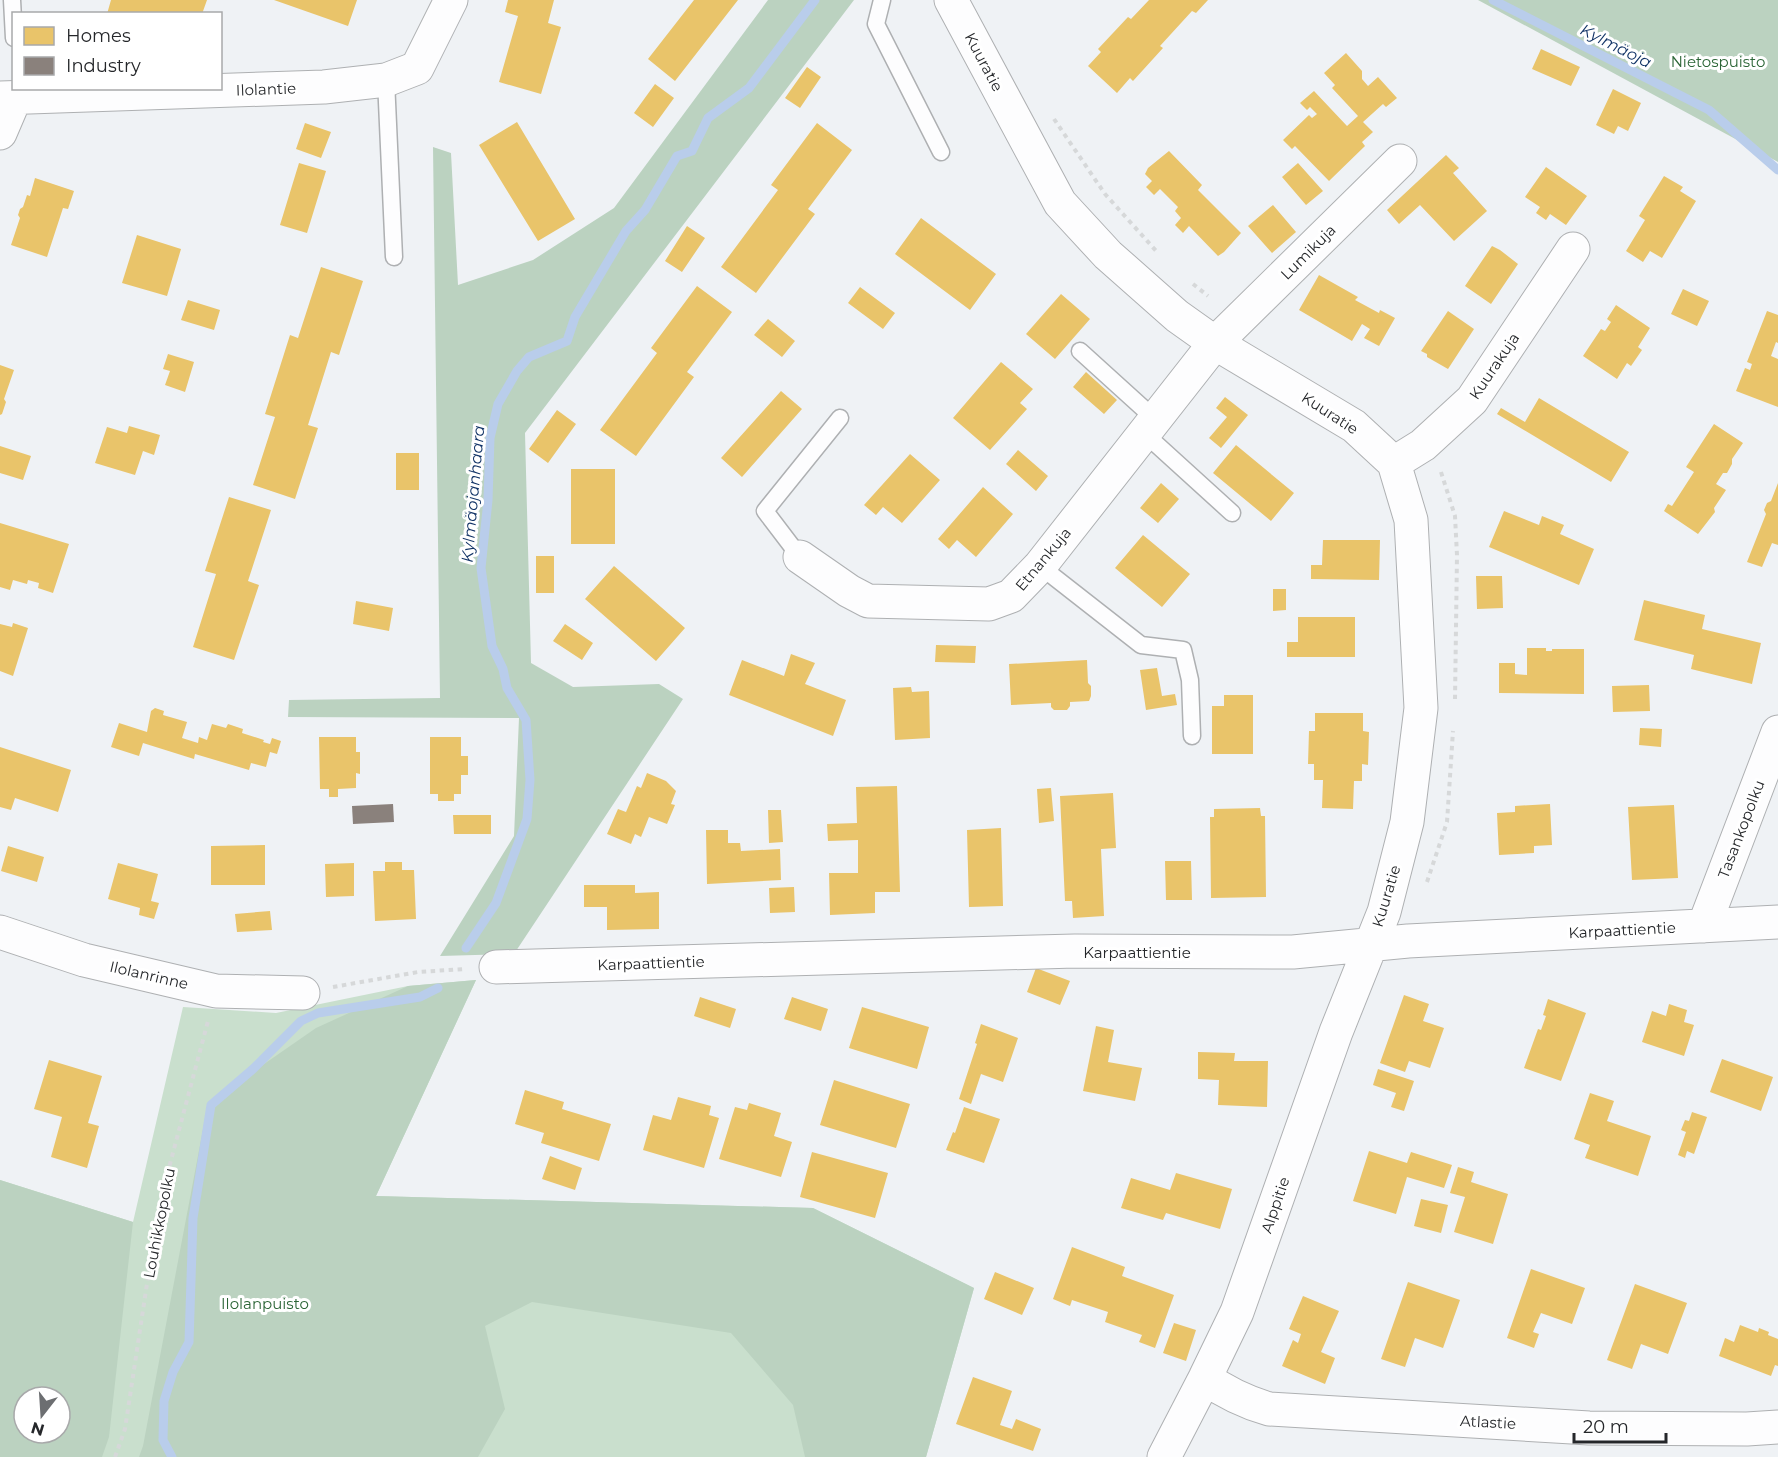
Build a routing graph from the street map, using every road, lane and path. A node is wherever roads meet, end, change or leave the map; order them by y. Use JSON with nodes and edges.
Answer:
{"nodes":[{"id":1,"x":451,"y":0,"type":"edge"},
{"id":2,"x":882,"y":0,"type":"edge"},
{"id":3,"x":951,"y":0,"type":"edge"},
{"id":4,"x":386,"y":80,"type":"junction"},
{"id":5,"x":206,"y":90,"type":"edge"},
{"id":6,"x":222,"y":90,"type":"edge"},
{"id":7,"x":10,"y":95,"type":"edge"},
{"id":8,"x":1053,"y":117,"type":"dead end"},
{"id":9,"x":0,"y":133,"type":"edge"},
{"id":10,"x":941,"y":152,"type":"dead end"},
{"id":11,"x":1400,"y":160,"type":"dead end"},
{"id":12,"x":1573,"y":249,"type":"dead end"},
{"id":13,"x":1161,"y":256,"type":"dead end"},
{"id":14,"x":394,"y":257,"type":"dead end"},
{"id":15,"x":1186,"y":279,"type":"dead end"},
{"id":16,"x":1240,"y":320,"type":"junction"},
{"id":17,"x":1215,"y":343,"type":"junction"},
{"id":18,"x":1080,"y":351,"type":"dead end"},
{"id":19,"x":840,"y":418,"type":"dead end"},
{"id":20,"x":1149,"y":426,"type":"junction"},
{"id":21,"x":1423,"y":445,"type":"junction"},
{"id":22,"x":1394,"y":463,"type":"junction"},
{"id":23,"x":1232,"y":513,"type":"dead end"},
{"id":24,"x":800,"y":557,"type":"joint"},
{"id":25,"x":1040,"y":566,"type":"junction"},
{"id":26,"x":1455,"y":700,"type":"dead end"},
{"id":27,"x":1454,"y":723,"type":"dead end"},
{"id":28,"x":1778,"y":732,"type":"edge"},
{"id":29,"x":1192,"y":735,"type":"dead end"},
{"id":30,"x":1424,"y":888,"type":"dead end"},
{"id":31,"x":1778,"y":922,"type":"edge"},
{"id":32,"x":1704,"y":926,"type":"junction"},
{"id":33,"x":0,"y":932,"type":"edge"},
{"id":34,"x":1369,"y":946,"type":"junction"},
{"id":35,"x":496,"y":968,"type":"joint"},
{"id":36,"x":216,"y":991,"type":"junction"},
{"id":37,"x":303,"y":993,"type":"joint"},
{"id":38,"x":1205,"y":1378,"type":"junction"},
{"id":39,"x":1778,"y":1427,"type":"edge"},
{"id":40,"x":116,"y":1457,"type":"edge"},
{"id":41,"x":1164,"y":1457,"type":"edge"}],
"edges":[{"from":1,"to":4,"type":"street","name":"Ilolantie"},
{"from":2,"to":10,"type":"lane"},
{"from":3,"to":17,"type":"street","name":"Kuuratie"},
{"from":4,"to":6,"type":"street","name":"Ilolantie"},
{"from":4,"to":14,"type":"lane"},
{"from":5,"to":7,"type":"street","name":"Ilolantie"},
{"from":7,"to":9,"type":"street"},
{"from":8,"to":13,"type":"path"},
{"from":11,"to":16,"type":"street","name":"Lumikuja"},
{"from":12,"to":21,"type":"street","name":"Kuurakuja"},
{"from":15,"to":16,"type":"path"},
{"from":16,"to":17,"type":"street","name":"Lumikuja"},
{"from":17,"to":20,"type":"street","name":"Etnankuja"},
{"from":17,"to":22,"type":"street","name":"Kuuratie"},
{"from":18,"to":20,"type":"lane"},
{"from":19,"to":24,"type":"lane"},
{"from":20,"to":23,"type":"lane"},
{"from":20,"to":25,"type":"street","name":"Etnankuja"},
{"from":21,"to":22,"type":"street","name":"Kuurakuja"},
{"from":21,"to":26,"type":"path"},
{"from":22,"to":34,"type":"street","name":"Kuuratie"},
{"from":24,"to":25,"type":"street","name":"Etnankuja"},
{"from":25,"to":29,"type":"lane"},
{"from":27,"to":30,"type":"path"},
{"from":28,"to":32,"type":"street","name":"Tasankopolku"},
{"from":31,"to":32,"type":"street","name":"Karpaattientie"},
{"from":32,"to":34,"type":"street","name":"Karpaattientie"},
{"from":33,"to":36,"type":"street","name":"Ilolanrinne"},
{"from":34,"to":35,"type":"street","name":"Karpaattientie"},
{"from":34,"to":38,"type":"street","name":"Alppitie"},
{"from":35,"to":37,"type":"path"},
{"from":36,"to":37,"type":"street","name":"Ilolanrinne"},
{"from":36,"to":40,"type":"path","name":"Louhikkopolku"},
{"from":38,"to":39,"type":"street","name":"Atlastie"},
{"from":38,"to":41,"type":"street","name":"Alppitie"}]}
